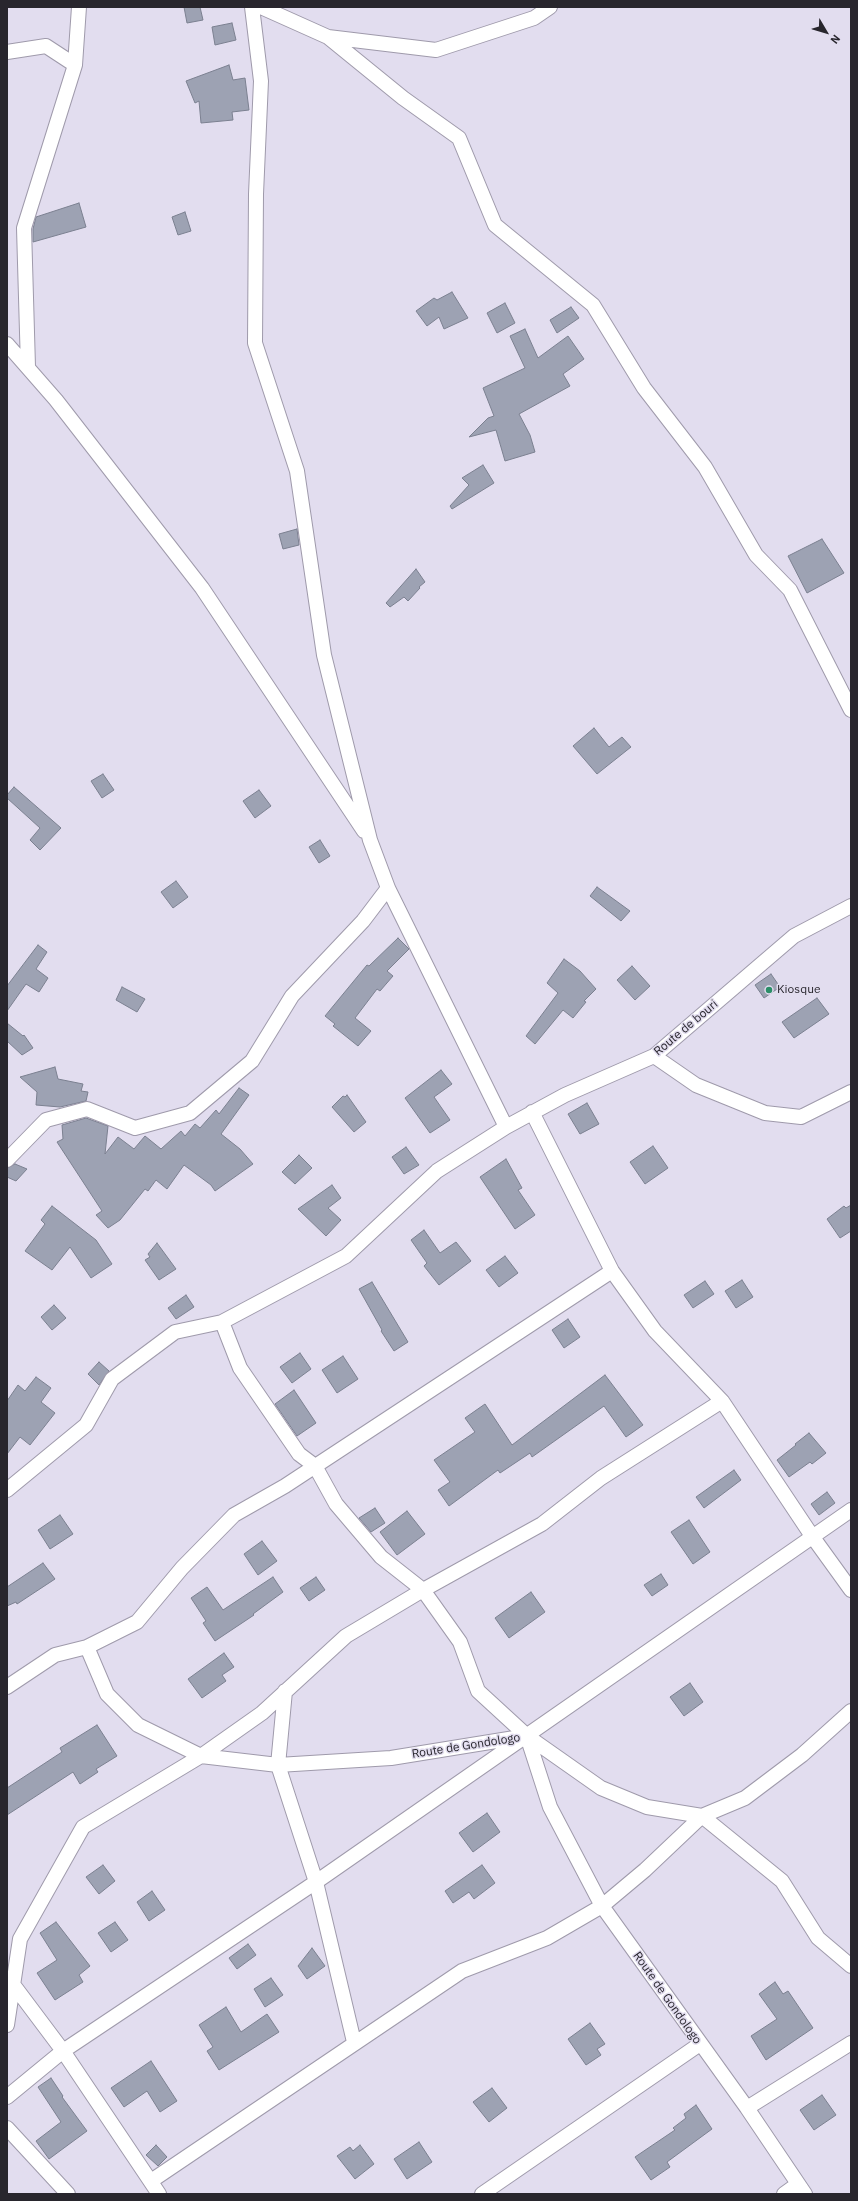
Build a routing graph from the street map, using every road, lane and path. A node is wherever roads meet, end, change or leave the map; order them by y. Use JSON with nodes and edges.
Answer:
{"nodes":[{"id":1,"x":79,"y":7,"type":"edge"},
{"id":2,"x":252,"y":7,"type":"edge"},
{"id":3,"x":261,"y":7,"type":"edge"},
{"id":4,"x":550,"y":7,"type":"edge"},
{"id":5,"x":328,"y":37,"type":"junction"},
{"id":6,"x":7,"y":52,"type":"edge"},
{"id":7,"x":75,"y":65,"type":"junction"},
{"id":8,"x":7,"y":344,"type":"edge"},
{"id":9,"x":28,"y":367,"type":"junction"},
{"id":10,"x":851,"y":710,"type":"edge"},
{"id":11,"x":370,"y":840,"type":"junction"},
{"id":12,"x":388,"y":888,"type":"junction"},
{"id":13,"x":851,"y":906,"type":"edge"},
{"id":14,"x":654,"y":1056,"type":"junction"},
{"id":15,"x":851,"y":1092,"type":"edge"},
{"id":16,"x":532,"y":1112,"type":"junction"},
{"id":17,"x":506,"y":1127,"type":"junction"},
{"id":18,"x":7,"y":1160,"type":"edge"},
{"id":19,"x":612,"y":1271,"type":"junction"},
{"id":20,"x":222,"y":1322,"type":"junction"},
{"id":21,"x":722,"y":1401,"type":"junction"},
{"id":22,"x":315,"y":1466,"type":"junction"},
{"id":23,"x":7,"y":1490,"type":"edge"},
{"id":24,"x":851,"y":1510,"type":"edge"},
{"id":25,"x":812,"y":1536,"type":"junction"},
{"id":26,"x":423,"y":1590,"type":"junction"},
{"id":27,"x":851,"y":1590,"type":"edge"},
{"id":28,"x":87,"y":1648,"type":"junction"},
{"id":29,"x":7,"y":1687,"type":"edge"},
{"id":30,"x":285,"y":1691,"type":"junction"},
{"id":31,"x":851,"y":1711,"type":"edge"},
{"id":32,"x":526,"y":1736,"type":"junction"},
{"id":33,"x":201,"y":1756,"type":"junction"},
{"id":34,"x":278,"y":1765,"type":"junction"},
{"id":35,"x":702,"y":1816,"type":"junction"},
{"id":36,"x":316,"y":1882,"type":"junction"},
{"id":37,"x":602,"y":1906,"type":"junction"},
{"id":38,"x":851,"y":1966,"type":"edge"},
{"id":39,"x":10,"y":1981,"type":"edge"},
{"id":40,"x":7,"y":2025,"type":"edge"},
{"id":41,"x":354,"y":2042,"type":"junction"},
{"id":42,"x":851,"y":2043,"type":"edge"},
{"id":43,"x":700,"y":2044,"type":"junction"},
{"id":44,"x":63,"y":2051,"type":"junction"},
{"id":45,"x":7,"y":2097,"type":"edge"},
{"id":46,"x":747,"y":2108,"type":"junction"},
{"id":47,"x":7,"y":2128,"type":"edge"},
{"id":48,"x":151,"y":2181,"type":"junction"},
{"id":49,"x":802,"y":2189,"type":"edge"},
{"id":50,"x":68,"y":2194,"type":"edge"},
{"id":51,"x":159,"y":2194,"type":"edge"},
{"id":52,"x":482,"y":2194,"type":"edge"},
{"id":53,"x":784,"y":2194,"type":"edge"}],
"edges":[{"from":1,"to":7,"type":"street"},
{"from":2,"to":11,"type":"street"},
{"from":3,"to":5,"type":"street"},
{"from":4,"to":5,"type":"street"},
{"from":5,"to":10,"type":"street"},
{"from":6,"to":7,"type":"street"},
{"from":7,"to":9,"type":"street"},
{"from":8,"to":9,"type":"street"},
{"from":9,"to":11,"type":"street"},
{"from":11,"to":12,"type":"street"},
{"from":12,"to":17,"type":"street"},
{"from":12,"to":18,"type":"street"},
{"from":13,"to":14,"type":"street","name":"Route de bouri"},
{"from":14,"to":15,"type":"street"},
{"from":14,"to":16,"type":"street","name":"Route de bouri"},
{"from":16,"to":17,"type":"street","name":"Route de bouri"},
{"from":16,"to":19,"type":"street"},
{"from":17,"to":20,"type":"street","name":"Route de bouri"},
{"from":19,"to":21,"type":"street"},
{"from":19,"to":22,"type":"street"},
{"from":20,"to":22,"type":"street"},
{"from":20,"to":23,"type":"street","name":"Route de bouri"},
{"from":21,"to":25,"type":"street"},
{"from":21,"to":26,"type":"street"},
{"from":22,"to":26,"type":"street"},
{"from":22,"to":28,"type":"street"},
{"from":24,"to":25,"type":"street"},
{"from":25,"to":27,"type":"street"},
{"from":25,"to":32,"type":"street"},
{"from":26,"to":30,"type":"street"},
{"from":26,"to":32,"type":"street"},
{"from":28,"to":29,"type":"street"},
{"from":28,"to":33,"type":"street","name":"Route de Gondologo"},
{"from":30,"to":33,"type":"street"},
{"from":30,"to":34,"type":"street"},
{"from":31,"to":35,"type":"street"},
{"from":32,"to":34,"type":"street","name":"Route de Gondologo"},
{"from":32,"to":35,"type":"street"},
{"from":32,"to":36,"type":"street"},
{"from":32,"to":37,"type":"street","name":"Route de Gondologo"},
{"from":33,"to":34,"type":"street","name":"Route de Gondologo"},
{"from":33,"to":39,"type":"street"},
{"from":34,"to":36,"type":"street"},
{"from":35,"to":37,"type":"street"},
{"from":35,"to":38,"type":"street"},
{"from":36,"to":41,"type":"street"},
{"from":36,"to":44,"type":"street"},
{"from":37,"to":41,"type":"street"},
{"from":37,"to":43,"type":"street","name":"Route de Gondologo"},
{"from":39,"to":40,"type":"street"},
{"from":39,"to":44,"type":"street"},
{"from":41,"to":48,"type":"street"},
{"from":42,"to":46,"type":"street"},
{"from":43,"to":46,"type":"street","name":"Route de Gondologo"},
{"from":43,"to":52,"type":"street"},
{"from":44,"to":45,"type":"street"},
{"from":44,"to":48,"type":"street"},
{"from":46,"to":49,"type":"street","name":"Route de Gondologo"},
{"from":47,"to":50,"type":"street"},
{"from":48,"to":51,"type":"street"},
{"from":49,"to":53,"type":"street"}]}
